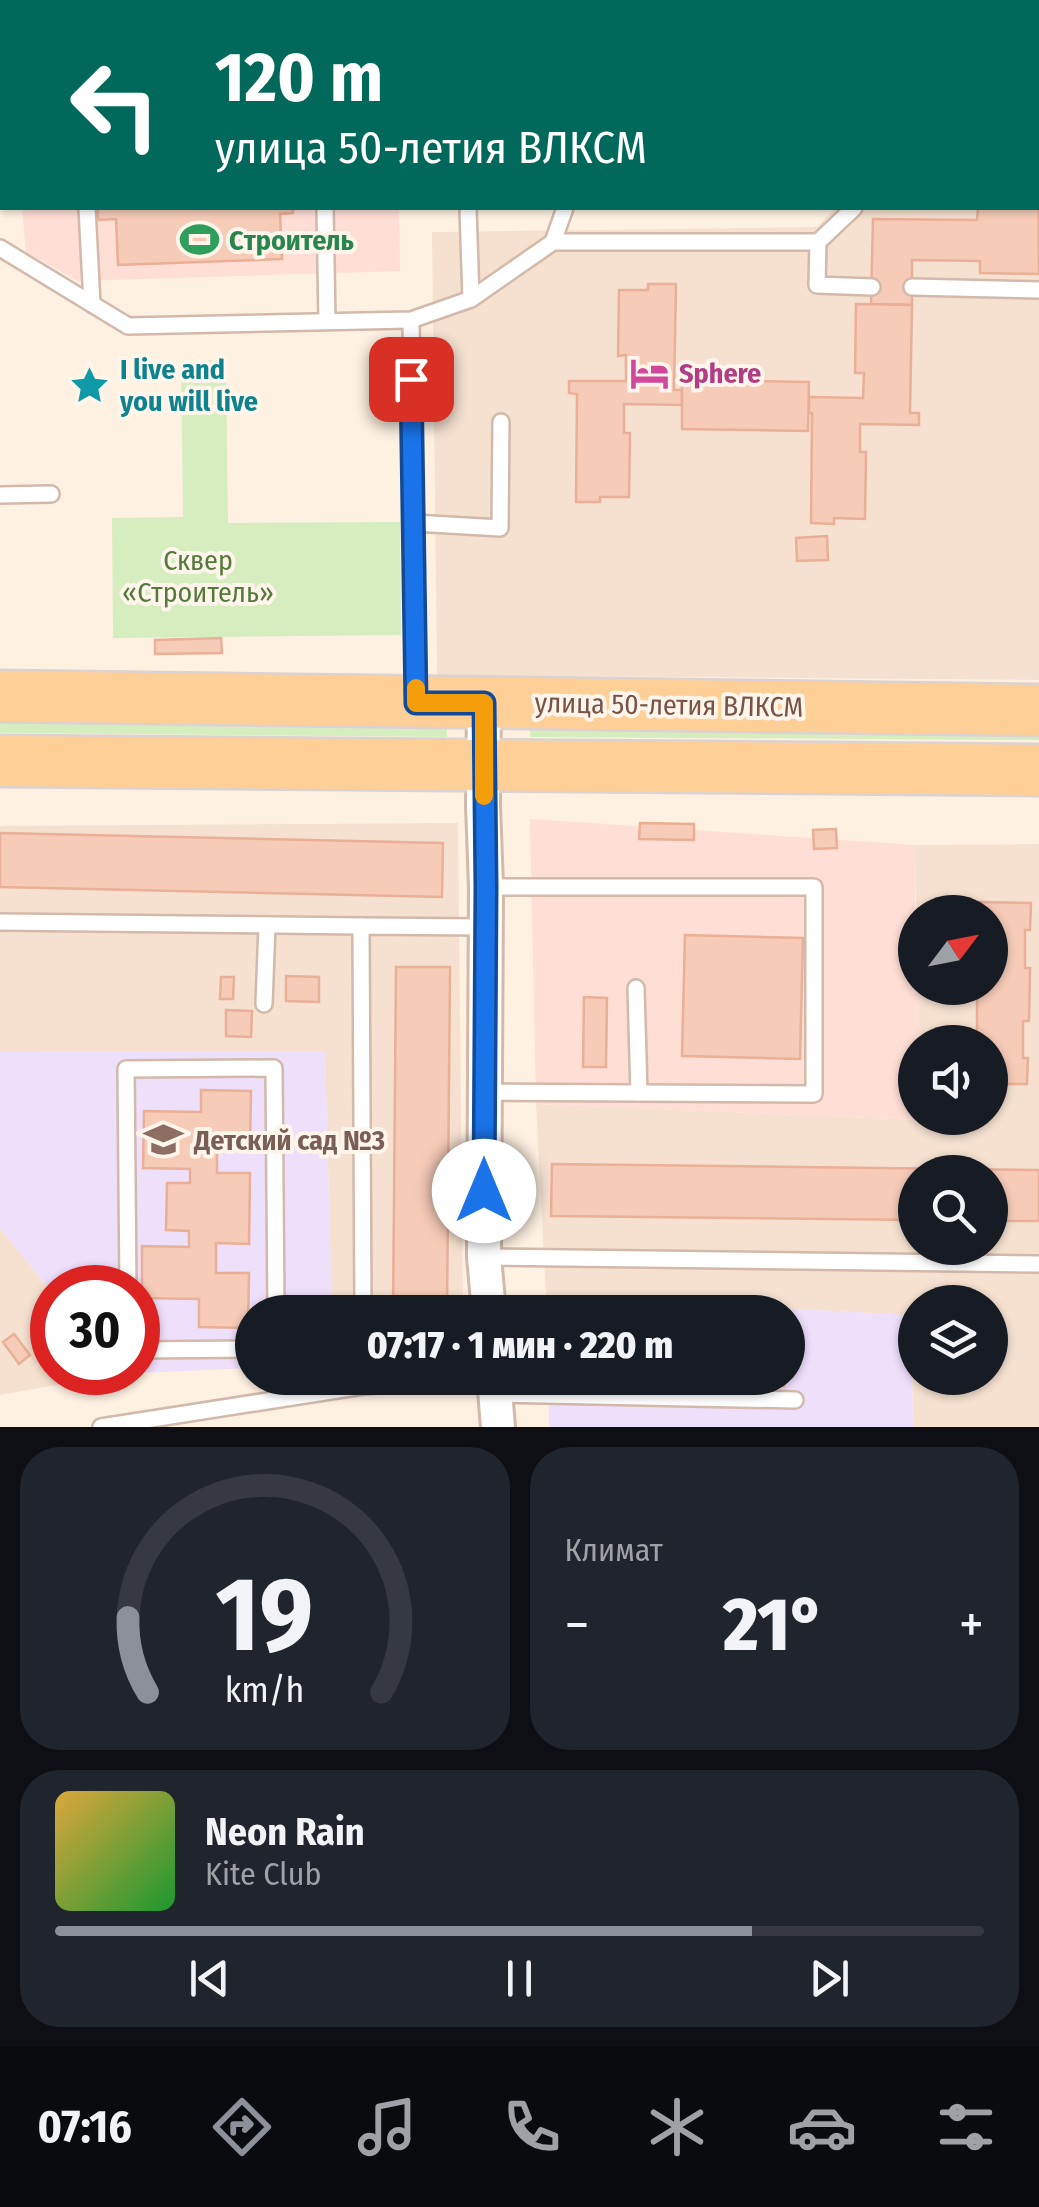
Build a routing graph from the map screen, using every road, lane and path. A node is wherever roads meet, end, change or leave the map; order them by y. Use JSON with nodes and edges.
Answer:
{"nodes":[{"id":1,"x":87,"y":210,"type":"edge"},
{"id":2,"x":325,"y":210,"type":"edge"},
{"id":3,"x":468,"y":210,"type":"edge"},
{"id":4,"x":564,"y":210,"type":"edge"},
{"id":5,"x":852,"y":210,"type":"edge"},
{"id":6,"x":554,"y":242,"type":"junction"},
{"id":7,"x":818,"y":242,"type":"junction"},
{"id":8,"x":0,"y":248,"type":"edge"},
{"id":9,"x":872,"y":287,"type":"dead end"},
{"id":10,"x":912,"y":288,"type":"dead end"},
{"id":11,"x":1039,"y":290,"type":"edge"},
{"id":12,"x":471,"y":299,"type":"junction"},
{"id":13,"x":92,"y":304,"type":"junction"},
{"id":14,"x":410,"y":320,"type":"junction"},
{"id":15,"x":327,"y":321,"type":"junction"},
{"id":16,"x":502,"y":422,"type":"dead end"},
{"id":17,"x":51,"y":494,"type":"dead end"},
{"id":18,"x":0,"y":495,"type":"edge"},
{"id":19,"x":414,"y":523,"type":"junction"},
{"id":20,"x":0,"y":696,"type":"edge"},
{"id":21,"x":416,"y":703,"type":"junction"},
{"id":22,"x":484,"y":703,"type":"junction"},
{"id":23,"x":1039,"y":710,"type":"edge"},
{"id":24,"x":0,"y":761,"type":"edge"},
{"id":25,"x":484,"y":766,"type":"junction"},
{"id":26,"x":1039,"y":770,"type":"edge"},
{"id":27,"x":486,"y":887,"type":"junction"},
{"id":28,"x":0,"y":922,"type":"edge"},
{"id":29,"x":267,"y":925,"type":"junction"},
{"id":30,"x":360,"y":926,"type":"junction"},
{"id":31,"x":485,"y":926,"type":"junction"},
{"id":32,"x":636,"y":988,"type":"dead end"},
{"id":33,"x":264,"y":1004,"type":"dead end"},
{"id":34,"x":485,"y":1092,"type":"junction"},
{"id":35,"x":639,"y":1093,"type":"junction"},
{"id":36,"x":484,"y":1256,"type":"junction"},
{"id":37,"x":1039,"y":1264,"type":"edge"},
{"id":38,"x":128,"y":1265,"type":"edge"},
{"id":39,"x":276,"y":1295,"type":"edge"},
{"id":40,"x":363,"y":1295,"type":"edge"},
{"id":41,"x":487,"y":1295,"type":"edge"},
{"id":42,"x":235,"y":1349,"type":"edge"},
{"id":43,"x":160,"y":1350,"type":"edge"},
{"id":44,"x":276,"y":1395,"type":"edge"},
{"id":45,"x":296,"y":1395,"type":"edge"},
{"id":46,"x":542,"y":1395,"type":"edge"},
{"id":47,"x":276,"y":1399,"type":"junction"},
{"id":48,"x":795,"y":1400,"type":"dead end"},
{"id":49,"x":101,"y":1427,"type":"edge"}],
"edges":[{"from":1,"to":13,"type":"lane"},
{"from":2,"to":15,"type":"lane"},
{"from":3,"to":12,"type":"lane"},
{"from":4,"to":6,"type":"lane"},
{"from":5,"to":7,"type":"lane"},
{"from":6,"to":7,"type":"lane"},
{"from":6,"to":12,"type":"lane"},
{"from":7,"to":9,"type":"lane"},
{"from":8,"to":13,"type":"lane"},
{"from":10,"to":11,"type":"lane"},
{"from":12,"to":14,"type":"lane"},
{"from":13,"to":15,"type":"lane"},
{"from":14,"to":15,"type":"lane"},
{"from":14,"to":19,"type":"lane"},
{"from":16,"to":19,"type":"lane"},
{"from":17,"to":18,"type":"lane"},
{"from":19,"to":21,"type":"lane"},
{"from":20,"to":21,"type":"main road","name":"улица 50-летия ВЛКСМ"},
{"from":21,"to":22,"type":"main road","name":"улица 50-летия ВЛКСМ"},
{"from":22,"to":23,"type":"main road","name":"улица 50-летия ВЛКСМ"},
{"from":22,"to":25,"type":"street"},
{"from":24,"to":25,"type":"main road"},
{"from":25,"to":26,"type":"main road"},
{"from":25,"to":27,"type":"street"},
{"from":27,"to":31,"type":"street"},
{"from":27,"to":35,"type":"lane"},
{"from":28,"to":29,"type":"lane"},
{"from":29,"to":30,"type":"lane"},
{"from":29,"to":33,"type":"lane"},
{"from":30,"to":31,"type":"lane"},
{"from":30,"to":40,"type":"lane"},
{"from":31,"to":34,"type":"street"},
{"from":32,"to":35,"type":"lane"},
{"from":34,"to":35,"type":"lane"},
{"from":34,"to":36,"type":"street"},
{"from":36,"to":37,"type":"lane"},
{"from":36,"to":41,"type":"street"},
{"from":38,"to":39,"type":"lane"},
{"from":42,"to":43,"type":"lane"},
{"from":44,"to":47,"type":"lane"},
{"from":45,"to":47,"type":"lane"},
{"from":46,"to":48,"type":"lane"},
{"from":47,"to":49,"type":"lane"}]}
